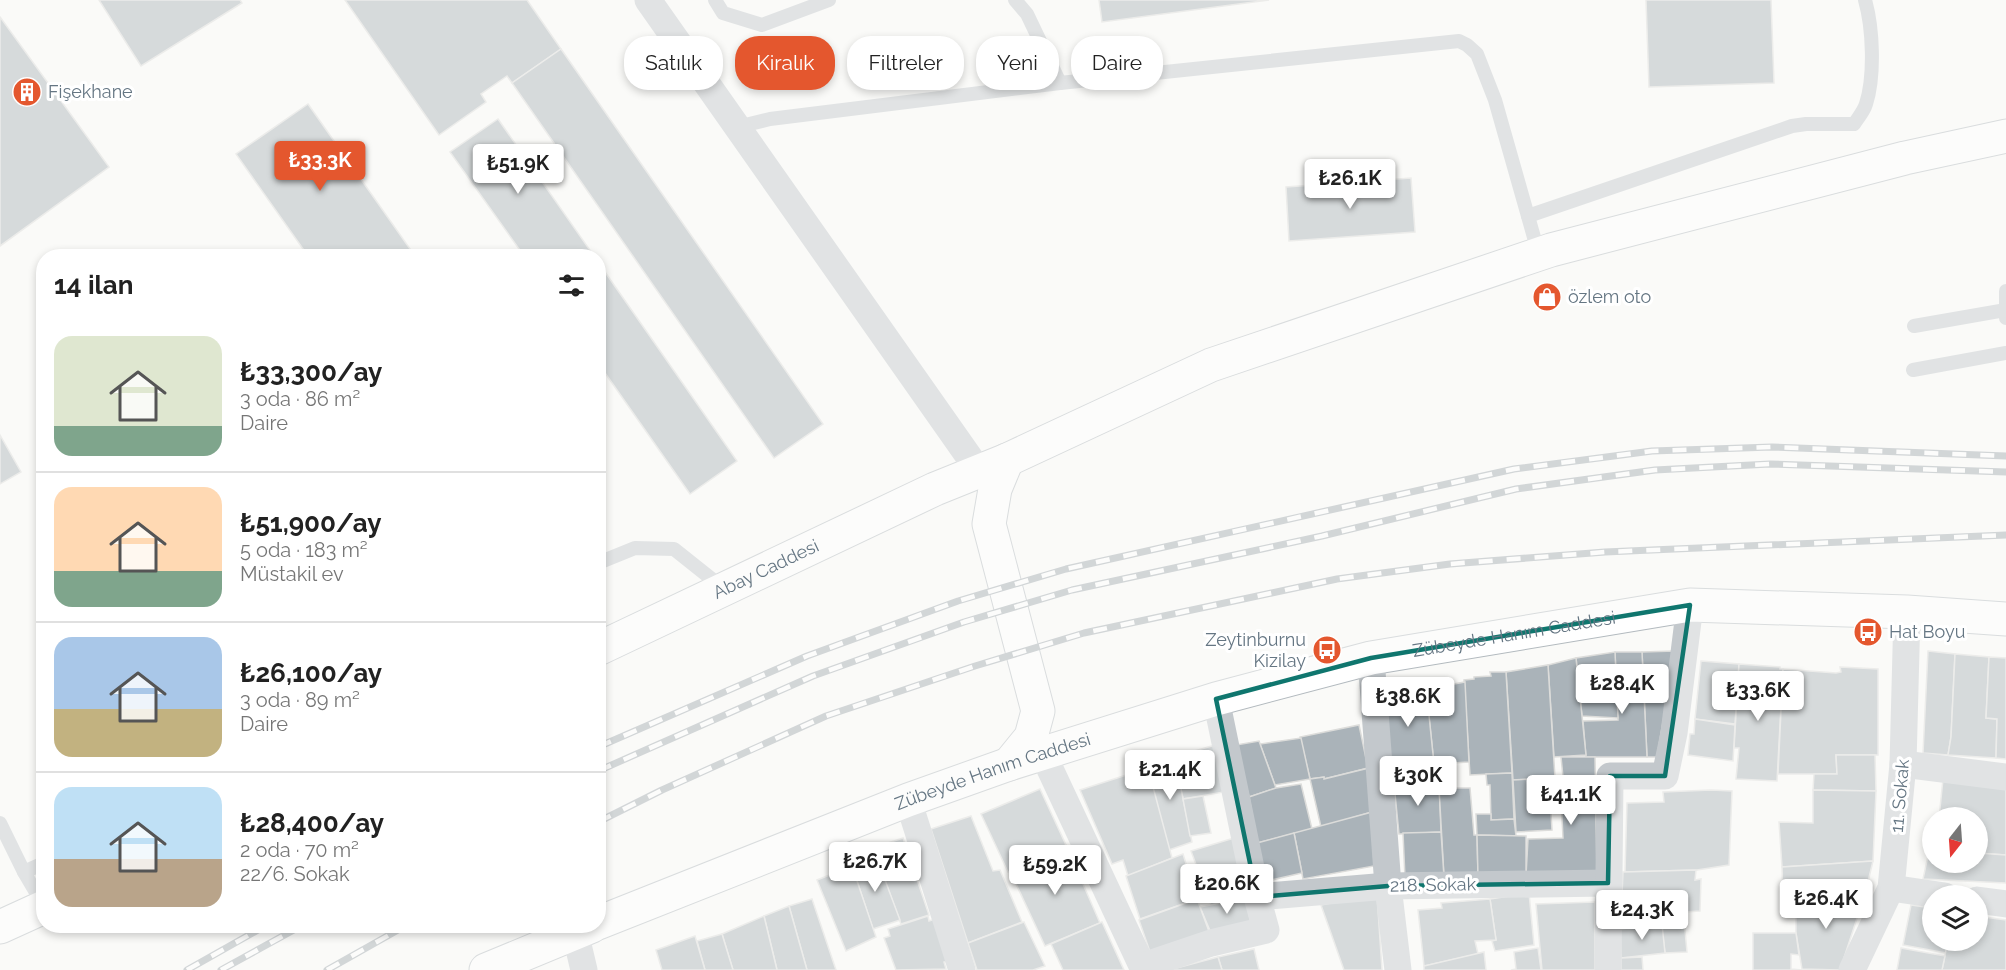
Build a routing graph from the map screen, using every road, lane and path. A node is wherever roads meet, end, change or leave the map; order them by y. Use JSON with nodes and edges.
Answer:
{"nodes":[{"id":1,"x":648,"y":0,"type":"edge"},
{"id":2,"x":715,"y":0,"type":"edge"},
{"id":3,"x":829,"y":0,"type":"edge"},
{"id":4,"x":1015,"y":0,"type":"edge"},
{"id":5,"x":1865,"y":0,"type":"edge"},
{"id":6,"x":1060,"y":83,"type":"junction"},
{"id":7,"x":737,"y":127,"type":"junction"},
{"id":8,"x":2006,"y":136,"type":"edge"},
{"id":9,"x":1528,"y":216,"type":"junction"},
{"id":10,"x":1539,"y":255,"type":"junction"},
{"id":11,"x":2006,"y":291,"type":"edge"},
{"id":12,"x":2006,"y":310,"type":"edge"},
{"id":13,"x":2006,"y":318,"type":"edge"},
{"id":14,"x":1914,"y":326,"type":"dead end"},
{"id":15,"x":2006,"y":353,"type":"edge"},
{"id":16,"x":1913,"y":370,"type":"dead end"},
{"id":17,"x":993,"y":466,"type":"junction"},
{"id":18,"x":935,"y":489,"type":"junction"},
{"id":19,"x":989,"y":524,"type":"junction"},
{"id":20,"x":606,"y":560,"type":"edge"},
{"id":21,"x":724,"y":590,"type":"junction"},
{"id":22,"x":1690,"y":605,"type":"junction"},
{"id":23,"x":1907,"y":612,"type":"junction"},
{"id":24,"x":2006,"y":619,"type":"edge"},
{"id":25,"x":606,"y":645,"type":"edge"},
{"id":26,"x":1371,"y":658,"type":"junction"},
{"id":27,"x":1216,"y":699,"type":"junction"},
{"id":28,"x":1038,"y":711,"type":"junction"},
{"id":29,"x":1100,"y":736,"type":"junction"},
{"id":30,"x":1043,"y":754,"type":"junction"},
{"id":31,"x":1010,"y":764,"type":"junction"},
{"id":32,"x":1903,"y":764,"type":"junction"},
{"id":33,"x":2006,"y":777,"type":"edge"},
{"id":34,"x":908,"y":800,"type":"junction"},
{"id":35,"x":0,"y":823,"type":"edge"},
{"id":36,"x":36,"y":867,"type":"edge"},
{"id":37,"x":24,"y":872,"type":"junction"},
{"id":38,"x":1608,"y":883,"type":"junction"},
{"id":39,"x":1388,"y":886,"type":"junction"},
{"id":40,"x":1891,"y":888,"type":"junction"},
{"id":41,"x":36,"y":892,"type":"edge"},
{"id":42,"x":1922,"y":893,"type":"edge"},
{"id":43,"x":1257,"y":897,"type":"junction"},
{"id":44,"x":1988,"y":902,"type":"edge"},
{"id":45,"x":2006,"y":904,"type":"edge"},
{"id":46,"x":36,"y":910,"type":"edge"},
{"id":47,"x":606,"y":920,"type":"edge"},
{"id":48,"x":0,"y":927,"type":"edge"},
{"id":49,"x":574,"y":933,"type":"edge"},
{"id":50,"x":587,"y":933,"type":"edge"},
{"id":51,"x":1144,"y":968,"type":"edge"},
{"id":52,"x":486,"y":970,"type":"edge"},
{"id":53,"x":584,"y":970,"type":"edge"},
{"id":54,"x":962,"y":970,"type":"edge"},
{"id":55,"x":1398,"y":970,"type":"edge"},
{"id":56,"x":1608,"y":970,"type":"edge"},
{"id":57,"x":1852,"y":970,"type":"edge"}],
"edges":[{"from":1,"to":7,"type":"street"},
{"from":2,"to":3,"type":"lane"},
{"from":4,"to":6,"type":"lane"},
{"from":5,"to":9,"type":"lane"},
{"from":6,"to":7,"type":"lane"},
{"from":6,"to":9,"type":"lane"},
{"from":7,"to":17,"type":"street"},
{"from":8,"to":10,"type":"main road","name":"Abay Caddesi"},
{"from":9,"to":10,"type":"lane"},
{"from":10,"to":17,"type":"main road","name":"Abay Caddesi"},
{"from":11,"to":12,"type":"lane"},
{"from":12,"to":13,"type":"lane"},
{"from":12,"to":14,"type":"lane"},
{"from":15,"to":16,"type":"lane"},
{"from":17,"to":18,"type":"main road","name":"Abay Caddesi"},
{"from":17,"to":19,"type":"main road"},
{"from":18,"to":19,"type":"main road"},
{"from":18,"to":21,"type":"main road","name":"Abay Caddesi"},
{"from":19,"to":28,"type":"main road"},
{"from":20,"to":21,"type":"lane"},
{"from":21,"to":25,"type":"main road","name":"Abay Caddesi"},
{"from":22,"to":23,"type":"main road","name":"Zübeyde Hanım Caddesi"},
{"from":22,"to":26,"type":"main road","name":"Zübeyde Hanım Caddesi"},
{"from":22,"to":38,"type":"street"},
{"from":23,"to":24,"type":"main road","name":"Zübeyde Hanım Caddesi"},
{"from":23,"to":32,"type":"street","name":"11. Sokak"},
{"from":26,"to":27,"type":"main road","name":"Zübeyde Hanım Caddesi"},
{"from":26,"to":39,"type":"street"},
{"from":27,"to":29,"type":"main road","name":"Zübeyde Hanım Caddesi"},
{"from":27,"to":43,"type":"street"},
{"from":28,"to":29,"type":"main road"},
{"from":28,"to":31,"type":"main road"},
{"from":29,"to":30,"type":"main road","name":"Zübeyde Hanım Caddesi"},
{"from":30,"to":31,"type":"main road","name":"Zübeyde Hanım Caddesi"},
{"from":30,"to":51,"type":"street"},
{"from":31,"to":34,"type":"main road","name":"Zübeyde Hanım Caddesi"},
{"from":32,"to":33,"type":"street"},
{"from":32,"to":40,"type":"street","name":"11. Sokak"},
{"from":34,"to":47,"type":"main road","name":"Zübeyde Hanım Caddesi"},
{"from":34,"to":54,"type":"street"},
{"from":35,"to":37,"type":"lane"},
{"from":36,"to":37,"type":"lane"},
{"from":37,"to":41,"type":"lane"},
{"from":38,"to":39,"type":"street","name":"218. Sokak"},
{"from":38,"to":56,"type":"street"},
{"from":39,"to":43,"type":"street","name":"218. Sokak"},
{"from":39,"to":55,"type":"street"},
{"from":40,"to":42,"type":"street"},
{"from":40,"to":57,"type":"street","name":"11. Sokak"},
{"from":43,"to":51,"type":"street"},
{"from":44,"to":45,"type":"street"},
{"from":46,"to":48,"type":"main road"},
{"from":49,"to":52,"type":"main road","name":"Zübeyde Hanım Caddesi"},
{"from":50,"to":53,"type":"street"}]}
